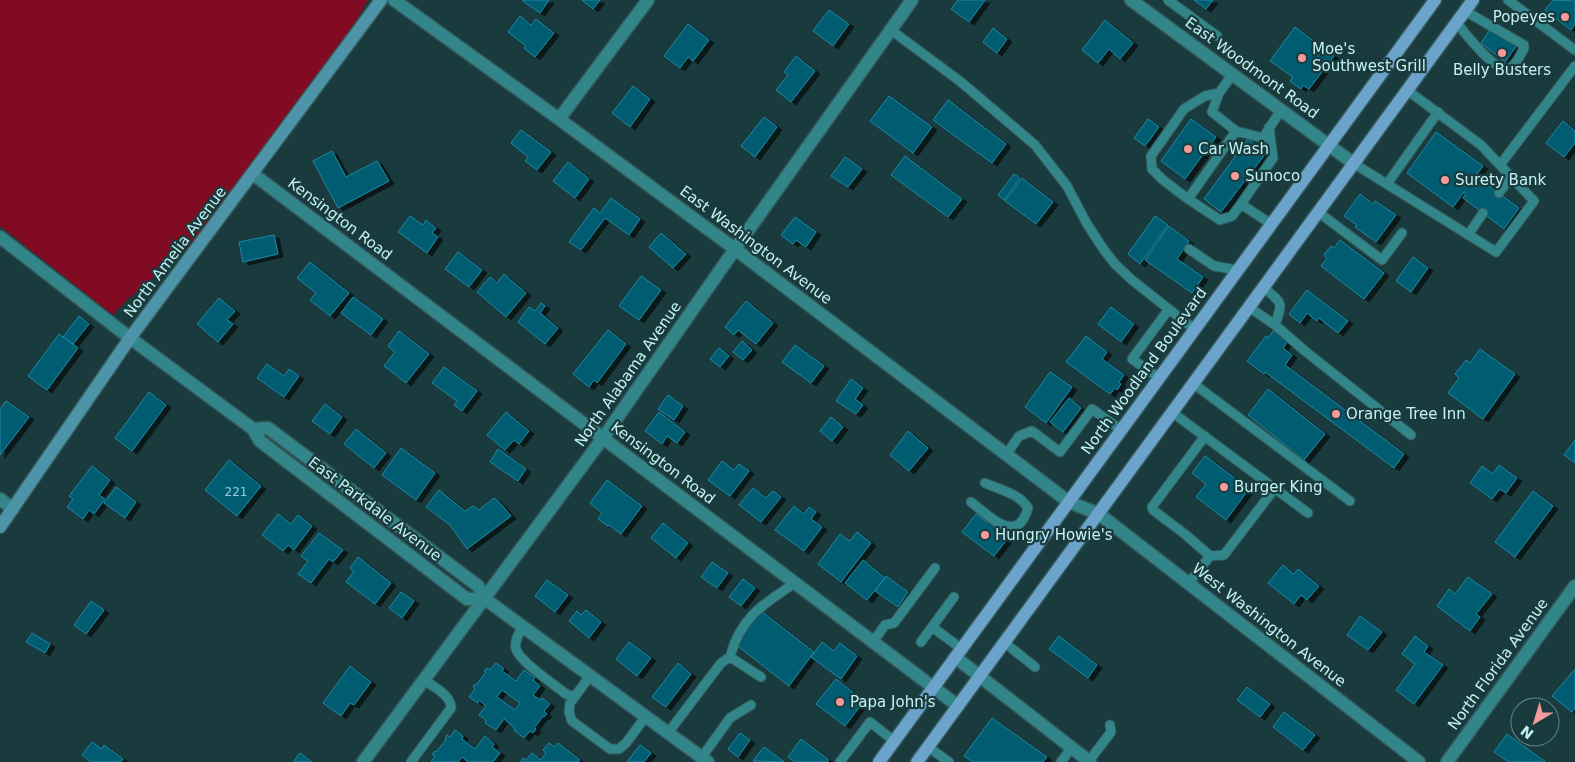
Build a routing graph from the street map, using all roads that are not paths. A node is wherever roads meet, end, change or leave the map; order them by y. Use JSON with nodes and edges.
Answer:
{"nodes":[{"id":1,"x":381,"y":0,"type":"edge"},
{"id":2,"x":394,"y":0,"type":"edge"},
{"id":3,"x":648,"y":0,"type":"edge"},
{"id":4,"x":912,"y":0,"type":"edge"},
{"id":5,"x":1131,"y":0,"type":"edge"},
{"id":6,"x":1168,"y":0,"type":"edge"},
{"id":7,"x":1435,"y":0,"type":"edge"},
{"id":8,"x":1473,"y":0,"type":"edge"},
{"id":9,"x":1508,"y":0,"type":"edge"},
{"id":10,"x":1465,"y":11,"type":"junction"},
{"id":11,"x":1456,"y":22,"type":"junction"},
{"id":12,"x":891,"y":30,"type":"junction"},
{"id":13,"x":1217,"y":36,"type":"dead end"},
{"id":14,"x":1575,"y":50,"type":"edge"},
{"id":15,"x":1575,"y":66,"type":"edge"},
{"id":16,"x":1232,"y":75,"type":"junction"},
{"id":17,"x":1407,"y":90,"type":"junction"},
{"id":18,"x":1218,"y":93,"type":"junction"},
{"id":19,"x":1282,"y":110,"type":"junction"},
{"id":20,"x":1438,"y":112,"type":"junction"},
{"id":21,"x":559,"y":119,"type":"junction"},
{"id":22,"x":1270,"y":127,"type":"junction"},
{"id":23,"x":1236,"y":131,"type":"junction"},
{"id":24,"x":1329,"y":145,"type":"junction"},
{"id":25,"x":1353,"y":164,"type":"junction"},
{"id":26,"x":1500,"y":165,"type":"junction"},
{"id":27,"x":253,"y":174,"type":"junction"},
{"id":28,"x":1511,"y":176,"type":"junction"},
{"id":29,"x":1387,"y":184,"type":"junction"},
{"id":30,"x":1499,"y":194,"type":"dead end"},
{"id":31,"x":1188,"y":199,"type":"junction"},
{"id":32,"x":1242,"y":204,"type":"junction"},
{"id":33,"x":1318,"y":212,"type":"junction"},
{"id":34,"x":1484,"y":214,"type":"dead end"},
{"id":35,"x":1271,"y":224,"type":"junction"},
{"id":36,"x":1402,"y":233,"type":"dead end"},
{"id":37,"x":1468,"y":235,"type":"junction"},
{"id":38,"x":0,"y":237,"type":"edge"},
{"id":39,"x":735,"y":248,"type":"junction"},
{"id":40,"x":1189,"y":248,"type":"dead end"},
{"id":41,"x":1238,"y":270,"type":"junction"},
{"id":42,"x":1263,"y":288,"type":"junction"},
{"id":43,"x":1249,"y":307,"type":"junction"},
{"id":44,"x":1169,"y":309,"type":"junction"},
{"id":45,"x":1275,"y":325,"type":"junction"},
{"id":46,"x":1194,"y":329,"type":"junction"},
{"id":47,"x":130,"y":338,"type":"junction"},
{"id":48,"x":1159,"y":378,"type":"junction"},
{"id":49,"x":1194,"y":384,"type":"junction"},
{"id":50,"x":1172,"y":413,"type":"junction"},
{"id":51,"x":1121,"y":430,"type":"junction"},
{"id":52,"x":1204,"y":436,"type":"junction"},
{"id":53,"x":1411,"y":436,"type":"dead end"},
{"id":54,"x":603,"y":438,"type":"junction"},
{"id":55,"x":1006,"y":455,"type":"junction"},
{"id":56,"x":985,"y":483,"type":"dead end"},
{"id":57,"x":1275,"y":488,"type":"junction"},
{"id":58,"x":0,"y":499,"type":"edge"},
{"id":59,"x":1350,"y":501,"type":"dead end"},
{"id":60,"x":971,"y":502,"type":"dead end"},
{"id":61,"x":1069,"y":502,"type":"junction"},
{"id":62,"x":13,"y":509,"type":"junction"},
{"id":63,"x":1099,"y":514,"type":"junction"},
{"id":64,"x":1308,"y":514,"type":"dead end"},
{"id":65,"x":0,"y":527,"type":"edge"},
{"id":66,"x":1210,"y":556,"type":"junction"},
{"id":67,"x":935,"y":568,"type":"dead end"},
{"id":68,"x":795,"y":583,"type":"junction"},
{"id":69,"x":1188,"y":584,"type":"junction"},
{"id":70,"x":1575,"y":586,"type":"edge"},
{"id":71,"x":954,"y":597,"type":"dead end"},
{"id":72,"x":485,"y":599,"type":"junction"},
{"id":73,"x":523,"y":626,"type":"junction"},
{"id":74,"x":932,"y":627,"type":"junction"},
{"id":75,"x":873,"y":642,"type":"junction"},
{"id":76,"x":921,"y":642,"type":"dead end"},
{"id":77,"x":1005,"y":643,"type":"junction"},
{"id":78,"x":959,"y":653,"type":"junction"},
{"id":79,"x":730,"y":657,"type":"junction"},
{"id":80,"x":1036,"y":667,"type":"dead end"},
{"id":81,"x":590,"y":676,"type":"junction"},
{"id":82,"x":980,"y":676,"type":"junction"},
{"id":83,"x":761,"y":678,"type":"dead end"},
{"id":84,"x":424,"y":680,"type":"junction"},
{"id":85,"x":933,"y":688,"type":"junction"},
{"id":86,"x":574,"y":697,"type":"junction"},
{"id":87,"x":751,"y":705,"type":"dead end"},
{"id":88,"x":958,"y":706,"type":"junction"},
{"id":89,"x":646,"y":716,"type":"junction"},
{"id":90,"x":1110,"y":725,"type":"dead end"},
{"id":91,"x":668,"y":733,"type":"junction"},
{"id":92,"x":894,"y":741,"type":"junction"},
{"id":93,"x":928,"y":747,"type":"junction"},
{"id":94,"x":1072,"y":747,"type":"junction"},
{"id":95,"x":705,"y":760,"type":"edge"},
{"id":96,"x":1090,"y":761,"type":"edge"},
{"id":97,"x":363,"y":762,"type":"edge"},
{"id":98,"x":411,"y":762,"type":"edge"},
{"id":99,"x":840,"y":762,"type":"edge"},
{"id":100,"x":879,"y":762,"type":"edge"},
{"id":101,"x":917,"y":762,"type":"edge"},
{"id":102,"x":949,"y":762,"type":"edge"},
{"id":103,"x":1061,"y":762,"type":"edge"},
{"id":104,"x":1419,"y":762,"type":"edge"},
{"id":105,"x":1447,"y":762,"type":"edge"}],
"edges":[{"from":1,"to":27,"type":"main road","name":"North Amelia Avenue"},
{"from":2,"to":21,"type":"street","name":"East Washington Avenue"},
{"from":3,"to":21,"type":"street"},
{"from":4,"to":12,"type":"street","name":"North Alabama Avenue"},
{"from":5,"to":16,"type":"street","name":"East Woodmont Road"},
{"from":6,"to":13,"type":"lane"},
{"from":7,"to":24,"type":"main road","name":"North Woodland Boulevard"},
{"from":8,"to":10,"type":"main road"},
{"from":9,"to":14,"type":"lane"},
{"from":10,"to":11,"type":"main road"},
{"from":10,"to":11,"type":"lane"},
{"from":11,"to":17,"type":"main road"},
{"from":12,"to":39,"type":"street","name":"North Alabama Avenue"},
{"from":12,"to":44,"type":"lane"},
{"from":15,"to":26,"type":"lane"},
{"from":16,"to":18,"type":"lane"},
{"from":16,"to":19,"type":"street","name":"East Woodmont Road"},
{"from":17,"to":20,"type":"lane"},
{"from":17,"to":25,"type":"main road"},
{"from":18,"to":23,"type":"lane"},
{"from":18,"to":31,"type":"lane"},
{"from":19,"to":22,"type":"lane"},
{"from":19,"to":24,"type":"street","name":"East Woodmont Road"},
{"from":20,"to":26,"type":"lane"},
{"from":20,"to":29,"type":"lane"},
{"from":21,"to":39,"type":"street","name":"East Washington Avenue"},
{"from":22,"to":23,"type":"lane"},
{"from":22,"to":32,"type":"lane"},
{"from":23,"to":31,"type":"lane"},
{"from":24,"to":25,"type":"street","name":"East Woodmont Road"},
{"from":24,"to":35,"type":"main road","name":"North Woodland Boulevard"},
{"from":25,"to":29,"type":"lane"},
{"from":25,"to":33,"type":"main road"},
{"from":26,"to":28,"type":"lane"},
{"from":27,"to":47,"type":"main road","name":"North Amelia Avenue"},
{"from":27,"to":54,"type":"street","name":"Kensington Road"},
{"from":28,"to":30,"type":"lane"},
{"from":28,"to":37,"type":"lane"},
{"from":29,"to":37,"type":"lane"},
{"from":31,"to":32,"type":"lane"},
{"from":32,"to":35,"type":"lane"},
{"from":33,"to":36,"type":"lane"},
{"from":33,"to":42,"type":"main road"},
{"from":34,"to":37,"type":"lane"},
{"from":35,"to":41,"type":"main road","name":"North Woodland Boulevard"},
{"from":38,"to":47,"type":"street","name":"East Parkdale Avenue"},
{"from":39,"to":54,"type":"street","name":"North Alabama Avenue"},
{"from":39,"to":55,"type":"street","name":"East Washington Avenue"},
{"from":40,"to":41,"type":"lane"},
{"from":41,"to":46,"type":"main road","name":"North Woodland Boulevard"},
{"from":42,"to":43,"type":"main road"},
{"from":42,"to":45,"type":"lane"},
{"from":43,"to":45,"type":"lane"},
{"from":43,"to":49,"type":"main road"},
{"from":44,"to":46,"type":"lane"},
{"from":44,"to":48,"type":"lane"},
{"from":45,"to":53,"type":"lane"},
{"from":46,"to":48,"type":"main road","name":"North Woodland Boulevard"},
{"from":47,"to":62,"type":"main road","name":"North Amelia Avenue"},
{"from":47,"to":72,"type":"street","name":"East Parkdale Avenue"},
{"from":48,"to":51,"type":"main road","name":"North Woodland Boulevard"},
{"from":49,"to":50,"type":"main road"},
{"from":49,"to":59,"type":"lane"},
{"from":50,"to":52,"type":"lane"},
{"from":50,"to":63,"type":"main road"},
{"from":51,"to":55,"type":"lane"},
{"from":51,"to":61,"type":"main road","name":"North Woodland Boulevard"},
{"from":52,"to":57,"type":"lane"},
{"from":52,"to":66,"type":"lane"},
{"from":54,"to":68,"type":"street","name":"Kensington Road"},
{"from":54,"to":72,"type":"street","name":"North Alabama Avenue"},
{"from":55,"to":61,"type":"street","name":"East Washington Avenue"},
{"from":56,"to":60,"type":"lane"},
{"from":57,"to":64,"type":"lane"},
{"from":57,"to":66,"type":"lane"},
{"from":58,"to":62,"type":"street"},
{"from":61,"to":63,"type":"street","name":"East Washington Avenue"},
{"from":61,"to":78,"type":"main road","name":"North Woodland Boulevard"},
{"from":62,"to":65,"type":"main road","name":"North Amelia Avenue"},
{"from":63,"to":69,"type":"street","name":"West Washington Avenue"},
{"from":63,"to":77,"type":"main road"},
{"from":66,"to":69,"type":"lane"},
{"from":67,"to":75,"type":"lane"},
{"from":68,"to":75,"type":"street","name":"Kensington Road"},
{"from":68,"to":79,"type":"lane"},
{"from":69,"to":104,"type":"street","name":"West Washington Avenue"},
{"from":70,"to":105,"type":"street","name":"North Florida Avenue"},
{"from":71,"to":74,"type":"lane"},
{"from":72,"to":73,"type":"street","name":"East Parkdale Avenue"},
{"from":72,"to":84,"type":"street","name":"North Alabama Avenue"},
{"from":73,"to":81,"type":"street","name":"East Parkdale Avenue"},
{"from":73,"to":86,"type":"lane"},
{"from":74,"to":76,"type":"lane"},
{"from":74,"to":78,"type":"lane"},
{"from":75,"to":85,"type":"street","name":"Kensington Road"},
{"from":77,"to":80,"type":"lane"},
{"from":77,"to":82,"type":"main road"},
{"from":78,"to":82,"type":"street"},
{"from":78,"to":85,"type":"main road","name":"North Woodland Boulevard"},
{"from":79,"to":83,"type":"lane"},
{"from":79,"to":91,"type":"lane"},
{"from":81,"to":86,"type":"lane"},
{"from":81,"to":89,"type":"street","name":"East Parkdale Avenue"},
{"from":82,"to":88,"type":"main road"},
{"from":82,"to":94,"type":"street"},
{"from":84,"to":97,"type":"street","name":"North Alabama Avenue"},
{"from":84,"to":98,"type":"lane"},
{"from":85,"to":88,"type":"street","name":"Kensington Road"},
{"from":85,"to":92,"type":"main road","name":"North Woodland Boulevard"},
{"from":86,"to":89,"type":"lane"},
{"from":87,"to":95,"type":"lane"},
{"from":88,"to":93,"type":"main road"},
{"from":89,"to":91,"type":"street","name":"East Parkdale Avenue"},
{"from":90,"to":96,"type":"lane"},
{"from":91,"to":95,"type":"street","name":"East Parkdale Avenue"},
{"from":92,"to":99,"type":"lane"},
{"from":92,"to":100,"type":"main road","name":"North Woodland Boulevard"},
{"from":93,"to":101,"type":"main road"},
{"from":93,"to":102,"type":"lane"},
{"from":94,"to":96,"type":"street"},
{"from":94,"to":103,"type":"lane"}]}
